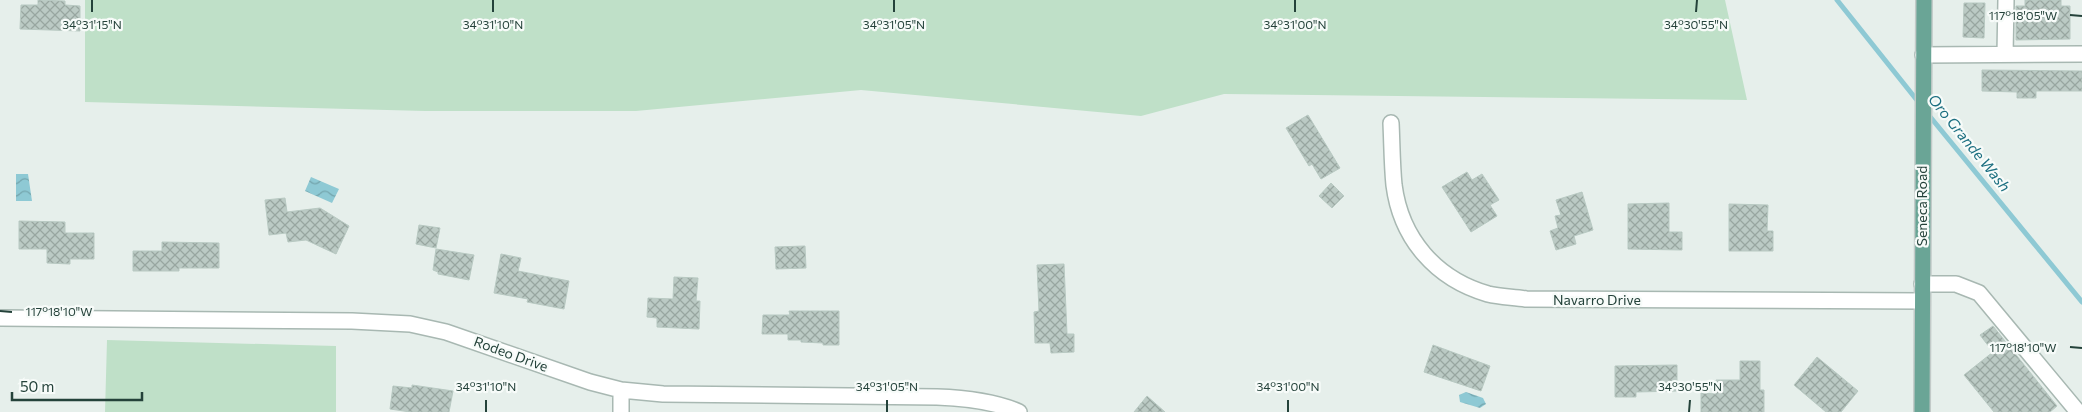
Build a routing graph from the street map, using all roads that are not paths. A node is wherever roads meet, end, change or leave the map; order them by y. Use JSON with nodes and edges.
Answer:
{"nodes":[{"id":1,"x":1924,"y":0,"type":"edge"},
{"id":2,"x":2006,"y":0,"type":"edge"},
{"id":3,"x":2005,"y":54,"type":"junction"},
{"id":4,"x":2082,"y":54,"type":"edge"},
{"id":5,"x":1923,"y":57,"type":"junction"},
{"id":6,"x":1391,"y":123,"type":"dead end"},
{"id":7,"x":1922,"y":284,"type":"junction"},
{"id":8,"x":1922,"y":301,"type":"junction"},
{"id":9,"x":0,"y":318,"type":"edge"},
{"id":10,"x":621,"y":390,"type":"junction"},
{"id":11,"x":621,"y":412,"type":"edge"},
{"id":12,"x":1020,"y":412,"type":"edge"},
{"id":13,"x":1922,"y":412,"type":"edge"},
{"id":14,"x":2078,"y":412,"type":"edge"}],
"edges":[{"from":1,"to":5,"type":"main road","name":"Seneca Road"},
{"from":2,"to":3,"type":"street"},
{"from":3,"to":4,"type":"street"},
{"from":3,"to":5,"type":"street"},
{"from":5,"to":7,"type":"main road","name":"Seneca Road"},
{"from":6,"to":8,"type":"street","name":"Navarro Drive"},
{"from":7,"to":8,"type":"main road","name":"Seneca Road"},
{"from":7,"to":14,"type":"street"},
{"from":8,"to":13,"type":"main road","name":"Seneca Road"},
{"from":9,"to":10,"type":"street","name":"Rodeo Drive"},
{"from":10,"to":11,"type":"street"},
{"from":10,"to":12,"type":"street","name":"Rodeo Drive"}]}
